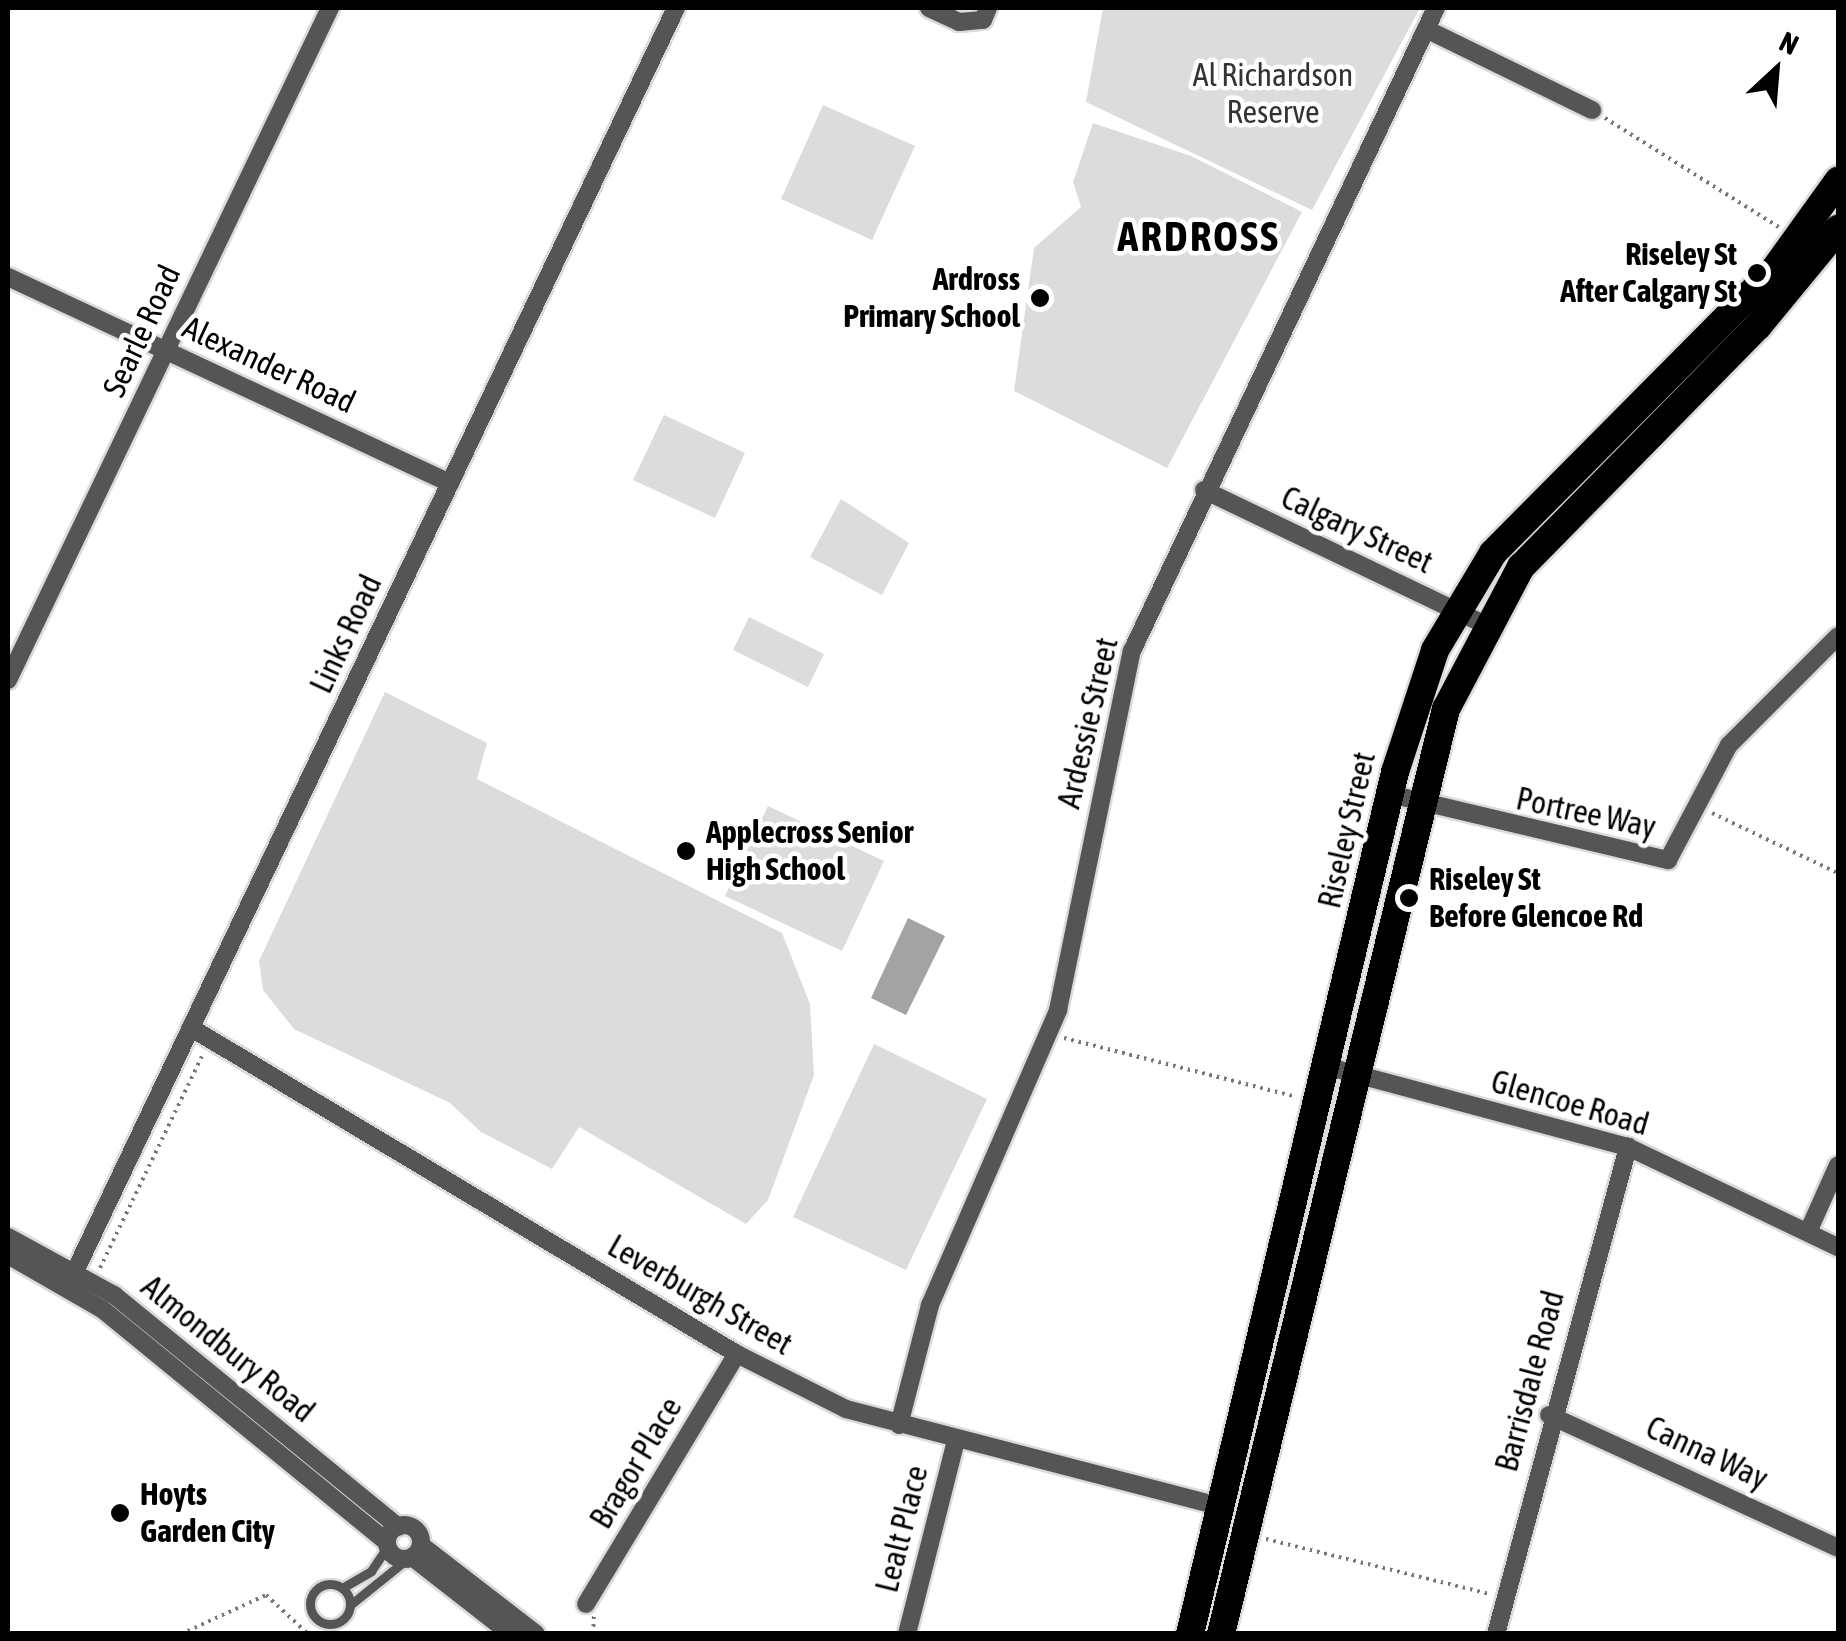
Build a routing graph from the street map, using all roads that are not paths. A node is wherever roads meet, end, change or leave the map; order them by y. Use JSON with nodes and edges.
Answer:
{"nodes":[{"id":1,"x":330,"y":8,"type":"edge"},
{"id":2,"x":676,"y":8,"type":"edge"},
{"id":3,"x":928,"y":8,"type":"edge"},
{"id":4,"x":1436,"y":8,"type":"edge"},
{"id":5,"x":986,"y":14,"type":"edge"},
{"id":6,"x":1426,"y":29,"type":"junction"},
{"id":7,"x":1592,"y":110,"type":"road end"},
{"id":8,"x":1838,"y":181,"type":"edge"},
{"id":9,"x":1824,"y":239,"type":"edge"},
{"id":10,"x":8,"y":277,"type":"edge"},
{"id":11,"x":168,"y":350,"type":"junction"},
{"id":12,"x":450,"y":483,"type":"junction"},
{"id":13,"x":1204,"y":490,"type":"junction"},
{"id":14,"x":1456,"y":610,"type":"junction"},
{"id":15,"x":1484,"y":624,"type":"junction"},
{"id":16,"x":1838,"y":636,"type":"edge"},
{"id":17,"x":8,"y":680,"type":"edge"},
{"id":18,"x":1390,"y":794,"type":"junction"},
{"id":19,"x":1420,"y":806,"type":"junction"},
{"id":20,"x":193,"y":1030,"type":"junction"},
{"id":21,"x":1329,"y":1067,"type":"junction"},
{"id":22,"x":1356,"y":1076,"type":"junction"},
{"id":23,"x":1628,"y":1146,"type":"junction"},
{"id":24,"x":1838,"y":1165,"type":"edge"},
{"id":25,"x":1808,"y":1232,"type":"junction"},
{"id":26,"x":8,"y":1236,"type":"edge"},
{"id":27,"x":1838,"y":1247,"type":"edge"},
{"id":28,"x":8,"y":1256,"type":"edge"},
{"id":29,"x":73,"y":1277,"type":"junction"},
{"id":30,"x":737,"y":1354,"type":"junction"},
{"id":31,"x":1549,"y":1414,"type":"junction"},
{"id":32,"x":899,"y":1425,"type":"junction"},
{"id":33,"x":956,"y":1440,"type":"junction"},
{"id":34,"x":1222,"y":1507,"type":"junction"},
{"id":35,"x":391,"y":1538,"type":"junction"},
{"id":36,"x":1838,"y":1548,"type":"edge"},
{"id":37,"x":414,"y":1554,"type":"junction"},
{"id":38,"x":342,"y":1588,"type":"junction"},
{"id":39,"x":586,"y":1604,"type":"dead end"},
{"id":40,"x":350,"y":1605,"type":"junction"},
{"id":41,"x":511,"y":1634,"type":"edge"},
{"id":42,"x":536,"y":1634,"type":"edge"},
{"id":43,"x":907,"y":1634,"type":"edge"},
{"id":44,"x":1190,"y":1634,"type":"edge"},
{"id":45,"x":1221,"y":1634,"type":"edge"},
{"id":46,"x":1496,"y":1634,"type":"edge"}],
"edges":[{"from":1,"to":11,"type":"street","name":"Searle Road"},
{"from":2,"to":12,"type":"street","name":"Links Road"},
{"from":3,"to":5,"type":"street"},
{"from":4,"to":6,"type":"street","name":"Ardessie Street"},
{"from":6,"to":7,"type":"street"},
{"from":6,"to":13,"type":"street","name":"Ardessie Street"},
{"from":8,"to":9,"type":"highway","name":"Riseley Street"},
{"from":9,"to":14,"type":"highway","name":"Riseley Street"},
{"from":9,"to":15,"type":"highway","name":"Riseley Street"},
{"from":10,"to":11,"type":"street","name":"Alexander Road"},
{"from":11,"to":12,"type":"street","name":"Alexander Road"},
{"from":11,"to":17,"type":"street","name":"Searle Road"},
{"from":12,"to":20,"type":"street","name":"Links Road"},
{"from":13,"to":14,"type":"street","name":"Calgary Street"},
{"from":13,"to":32,"type":"street","name":"Ardessie Street"},
{"from":14,"to":15,"type":"street","name":"Calgary Street"},
{"from":14,"to":18,"type":"highway","name":"Riseley Street"},
{"from":15,"to":19,"type":"highway","name":"Riseley Street"},
{"from":16,"to":19,"type":"street","name":"Portree Way"},
{"from":18,"to":19,"type":"street","name":"Portree Way"},
{"from":18,"to":21,"type":"highway","name":"Riseley Street"},
{"from":19,"to":22,"type":"highway","name":"Riseley Street"},
{"from":20,"to":29,"type":"street","name":"Links Road"},
{"from":20,"to":30,"type":"street","name":"Leverburgh Street"},
{"from":21,"to":22,"type":"street","name":"Glencoe Road"},
{"from":21,"to":34,"type":"highway","name":"Riseley Street"},
{"from":22,"to":23,"type":"street","name":"Glencoe Road"},
{"from":22,"to":45,"type":"highway","name":"Riseley Street"},
{"from":23,"to":25,"type":"street","name":"Glencoe Road"},
{"from":23,"to":31,"type":"street","name":"Barrisdale Road"},
{"from":24,"to":25,"type":"street"},
{"from":25,"to":27,"type":"street","name":"Glencoe Road"},
{"from":26,"to":29,"type":"street","name":"Almondbury Road"},
{"from":28,"to":29,"type":"street","name":"Almondbury Road"},
{"from":29,"to":35,"type":"street","name":"Almondbury Road"},
{"from":29,"to":35,"type":"street","name":"Almondbury Road"},
{"from":30,"to":32,"type":"street","name":"Leverburgh Street"},
{"from":30,"to":39,"type":"street","name":"Bragor Place"},
{"from":31,"to":36,"type":"street","name":"Canna Way"},
{"from":31,"to":46,"type":"street","name":"Barrisdale Road"},
{"from":32,"to":33,"type":"street","name":"Leverburgh Street"},
{"from":33,"to":34,"type":"street","name":"Leverburgh Street"},
{"from":33,"to":43,"type":"street","name":"Lealt Place"},
{"from":34,"to":44,"type":"highway","name":"Riseley Street"},
{"from":35,"to":37,"type":"street"},
{"from":35,"to":37,"type":"street"},
{"from":35,"to":38,"type":"lane"},
{"from":37,"to":40,"type":"lane"},
{"from":37,"to":41,"type":"street"},
{"from":37,"to":42,"type":"street"},
{"from":38,"to":40,"type":"lane"},
{"from":38,"to":40,"type":"lane"}]}
